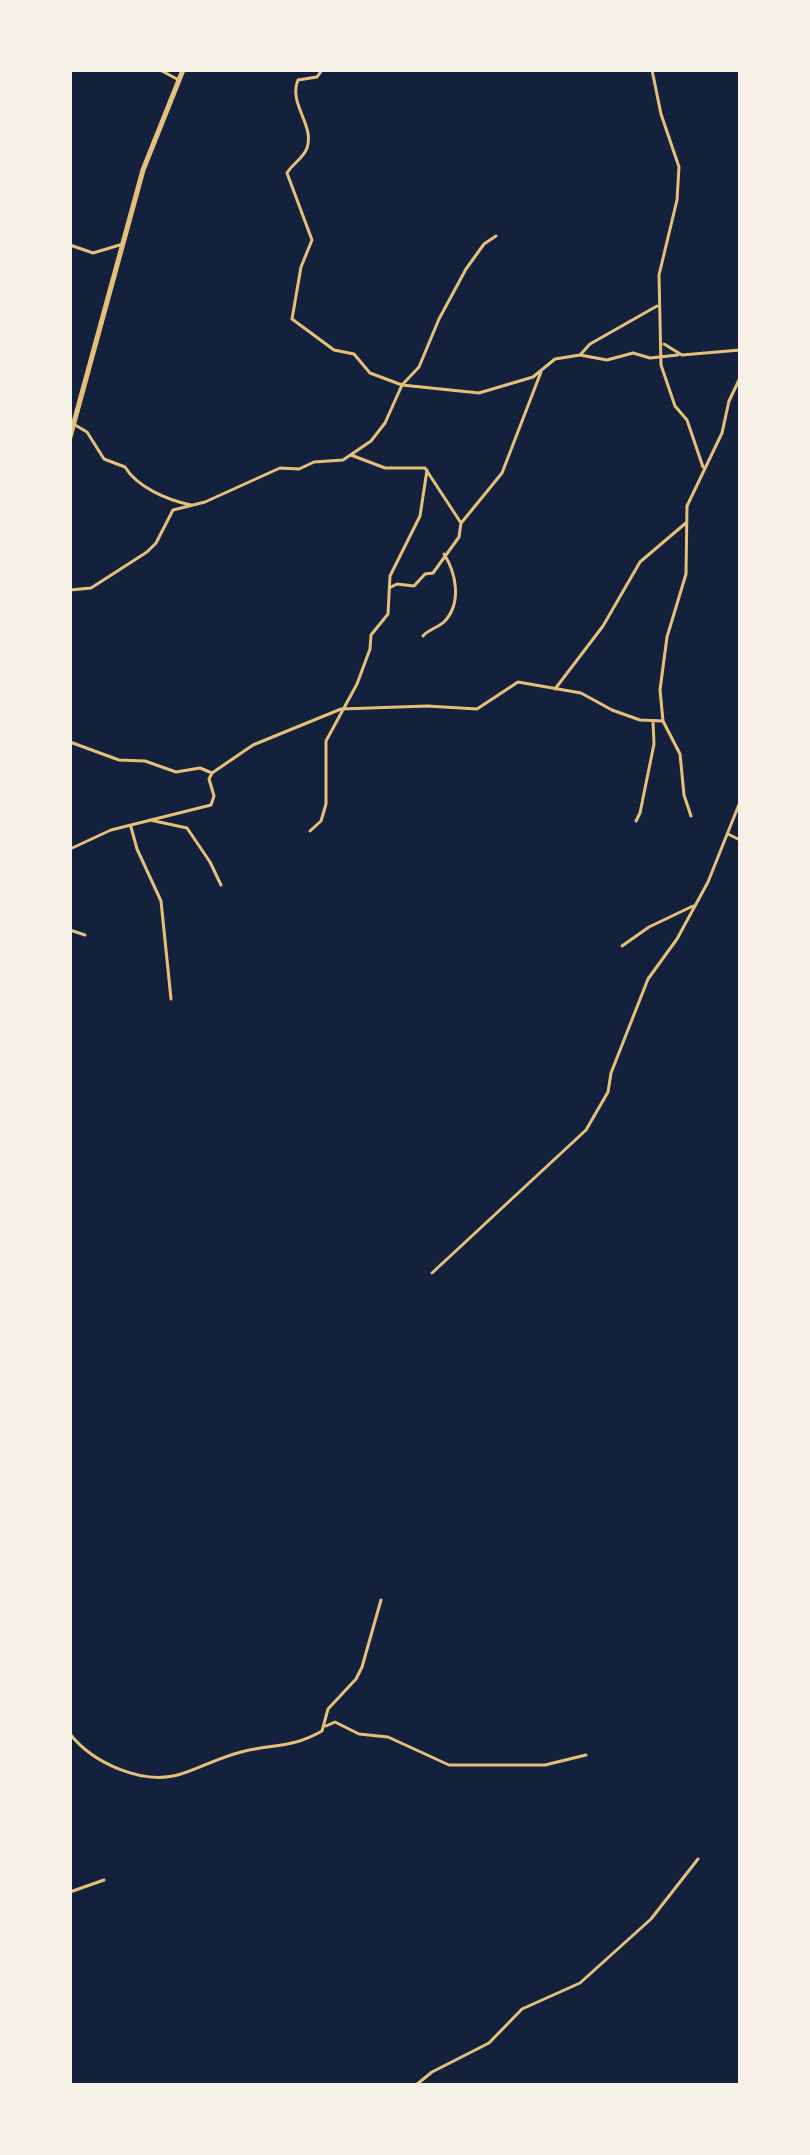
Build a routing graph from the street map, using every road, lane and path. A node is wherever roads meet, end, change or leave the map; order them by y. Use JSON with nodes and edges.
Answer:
{"nodes":[{"id":1,"x":160,"y":70,"type":"edge"},
{"id":2,"x":183,"y":70,"type":"edge"},
{"id":3,"x":322,"y":70,"type":"edge"},
{"id":4,"x":652,"y":70,"type":"edge"},
{"id":5,"x":179,"y":80,"type":"junction"},
{"id":6,"x":496,"y":236,"type":"dead end"},
{"id":7,"x":123,"y":244,"type":"junction"},
{"id":8,"x":70,"y":245,"type":"edge"},
{"id":9,"x":659,"y":306,"type":"junction"},
{"id":10,"x":662,"y":341,"type":"junction"},
{"id":11,"x":740,"y":350,"type":"edge"},
{"id":12,"x":580,"y":355,"type":"junction"},
{"id":13,"x":678,"y":355,"type":"junction"},
{"id":14,"x":663,"y":358,"type":"junction"},
{"id":15,"x":542,"y":369,"type":"junction"},
{"id":16,"x":740,"y":378,"type":"edge"},
{"id":17,"x":402,"y":385,"type":"junction"},
{"id":18,"x":72,"y":423,"type":"edge"},
{"id":19,"x":70,"y":437,"type":"edge"},
{"id":20,"x":351,"y":455,"type":"junction"},
{"id":21,"x":704,"y":469,"type":"junction"},
{"id":22,"x":427,"y":470,"type":"junction"},
{"id":23,"x":193,"y":506,"type":"junction"},
{"id":24,"x":687,"y":522,"type":"junction"},
{"id":25,"x":461,"y":523,"type":"junction"},
{"id":26,"x":444,"y":554,"type":"junction"},
{"id":27,"x":390,"y":587,"type":"junction"},
{"id":28,"x":70,"y":590,"type":"edge"},
{"id":29,"x":423,"y":636,"type":"dead end"},
{"id":30,"x":555,"y":689,"type":"junction"},
{"id":31,"x":345,"y":708,"type":"junction"},
{"id":32,"x":653,"y":721,"type":"junction"},
{"id":33,"x":663,"y":721,"type":"junction"},
{"id":34,"x":70,"y":742,"type":"edge"},
{"id":35,"x":212,"y":773,"type":"junction"},
{"id":36,"x":740,"y":802,"type":"edge"},
{"id":37,"x":691,"y":816,"type":"dead end"},
{"id":38,"x":150,"y":820,"type":"junction"},
{"id":39,"x":636,"y":821,"type":"dead end"},
{"id":40,"x":131,"y":827,"type":"junction"},
{"id":41,"x":310,"y":831,"type":"dead end"},
{"id":42,"x":728,"y":834,"type":"junction"},
{"id":43,"x":740,"y":840,"type":"edge"},
{"id":44,"x":70,"y":849,"type":"edge"},
{"id":45,"x":221,"y":885,"type":"dead end"},
{"id":46,"x":696,"y":904,"type":"junction"},
{"id":47,"x":70,"y":930,"type":"edge"},
{"id":48,"x":85,"y":935,"type":"dead end"},
{"id":49,"x":622,"y":946,"type":"dead end"},
{"id":50,"x":171,"y":999,"type":"dead end"},
{"id":51,"x":432,"y":1273,"type":"dead end"},
{"id":52,"x":381,"y":1600,"type":"dead end"},
{"id":53,"x":326,"y":1726,"type":"junction"},
{"id":54,"x":70,"y":1734,"type":"edge"},
{"id":55,"x":586,"y":1755,"type":"dead end"},
{"id":56,"x":698,"y":1859,"type":"dead end"},
{"id":57,"x":104,"y":1880,"type":"dead end"},
{"id":58,"x":70,"y":1892,"type":"edge"},
{"id":59,"x":416,"y":2085,"type":"edge"}],
"edges":[{"from":1,"to":5,"type":"street"},
{"from":2,"to":5,"type":"highway"},
{"from":3,"to":17,"type":"street"},
{"from":4,"to":9,"type":"street"},
{"from":5,"to":7,"type":"highway"},
{"from":6,"to":17,"type":"street"},
{"from":7,"to":8,"type":"street"},
{"from":7,"to":18,"type":"highway"},
{"from":9,"to":10,"type":"street"},
{"from":9,"to":12,"type":"street"},
{"from":10,"to":13,"type":"street"},
{"from":10,"to":14,"type":"street"},
{"from":11,"to":13,"type":"street"},
{"from":12,"to":14,"type":"street"},
{"from":12,"to":15,"type":"street"},
{"from":13,"to":14,"type":"street"},
{"from":14,"to":21,"type":"street"},
{"from":15,"to":17,"type":"street"},
{"from":15,"to":25,"type":"street"},
{"from":16,"to":21,"type":"street"},
{"from":17,"to":20,"type":"street"},
{"from":18,"to":19,"type":"highway"},
{"from":18,"to":23,"type":"street"},
{"from":20,"to":22,"type":"street"},
{"from":20,"to":23,"type":"street"},
{"from":21,"to":24,"type":"street"},
{"from":22,"to":25,"type":"street"},
{"from":22,"to":27,"type":"street"},
{"from":23,"to":28,"type":"street"},
{"from":24,"to":30,"type":"street"},
{"from":24,"to":33,"type":"street"},
{"from":25,"to":26,"type":"street"},
{"from":26,"to":27,"type":"street"},
{"from":26,"to":29,"type":"street"},
{"from":27,"to":31,"type":"street"},
{"from":30,"to":31,"type":"street"},
{"from":30,"to":32,"type":"street"},
{"from":31,"to":35,"type":"street"},
{"from":31,"to":41,"type":"street"},
{"from":32,"to":33,"type":"street"},
{"from":32,"to":39,"type":"street"},
{"from":33,"to":37,"type":"street"},
{"from":34,"to":35,"type":"street"},
{"from":35,"to":38,"type":"street"},
{"from":36,"to":42,"type":"street"},
{"from":38,"to":40,"type":"street"},
{"from":38,"to":45,"type":"street"},
{"from":40,"to":44,"type":"street"},
{"from":40,"to":50,"type":"street"},
{"from":42,"to":43,"type":"street"},
{"from":42,"to":46,"type":"street"},
{"from":46,"to":49,"type":"street"},
{"from":46,"to":51,"type":"street"},
{"from":47,"to":48,"type":"street"},
{"from":52,"to":53,"type":"street"},
{"from":53,"to":54,"type":"street"},
{"from":53,"to":55,"type":"street"},
{"from":56,"to":59,"type":"street"},
{"from":57,"to":58,"type":"street"}]}
